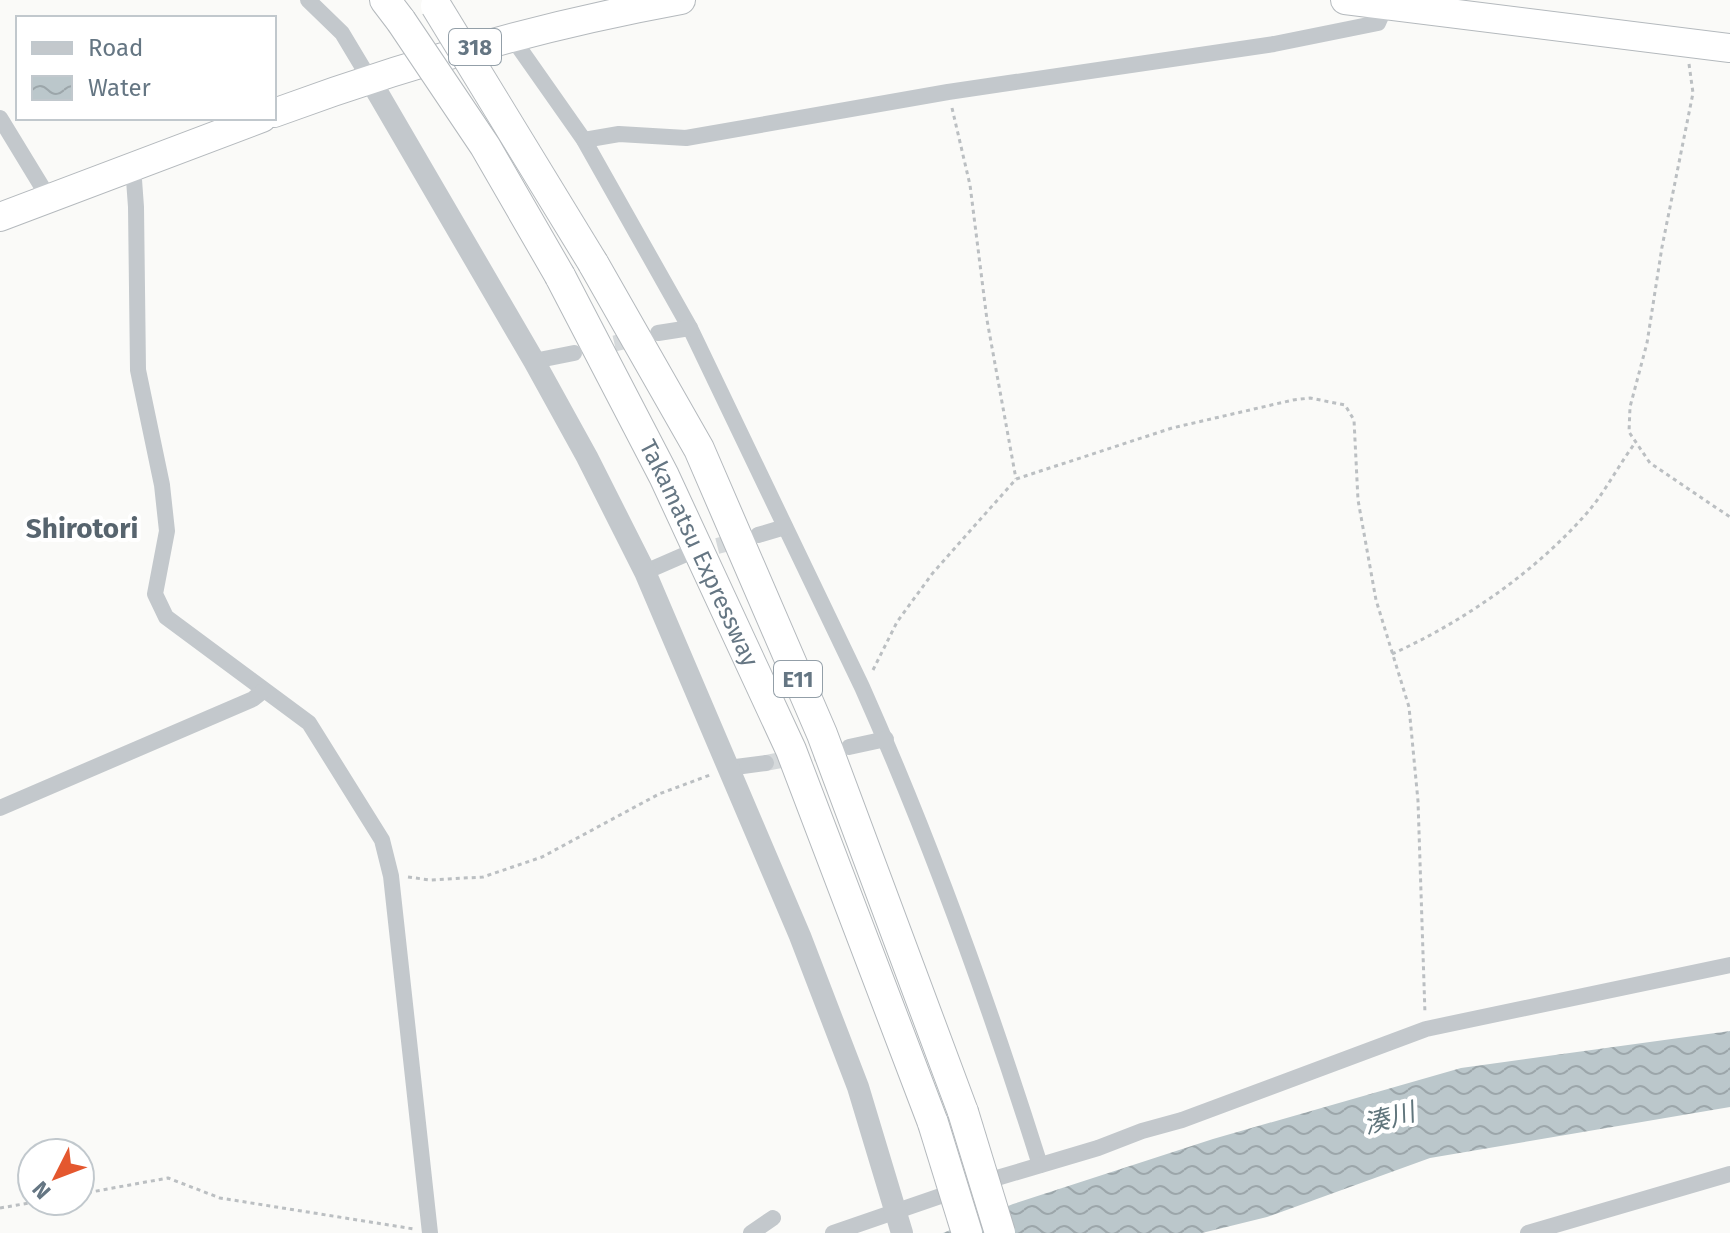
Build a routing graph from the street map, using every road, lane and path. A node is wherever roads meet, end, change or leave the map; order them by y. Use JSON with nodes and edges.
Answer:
{"nodes":[{"id":1,"x":308,"y":0,"type":"edge"},
{"id":2,"x":681,"y":0,"type":"edge"},
{"id":3,"x":1345,"y":0,"type":"edge"},
{"id":4,"x":434,"y":3,"type":"edge"},
{"id":5,"x":1386,"y":5,"type":"junction"},
{"id":6,"x":393,"y":11,"type":"edge"},
{"id":7,"x":511,"y":36,"type":"junction"},
{"id":8,"x":1687,"y":43,"type":"junction"},
{"id":9,"x":1730,"y":48,"type":"edge"},
{"id":10,"x":369,"y":78,"type":"junction"},
{"id":11,"x":948,"y":92,"type":"junction"},
{"id":12,"x":276,"y":112,"type":"edge"},
{"id":13,"x":0,"y":118,"type":"edge"},
{"id":14,"x":257,"y":120,"type":"edge"},
{"id":15,"x":584,"y":140,"type":"junction"},
{"id":16,"x":133,"y":166,"type":"junction"},
{"id":17,"x":50,"y":200,"type":"junction"},
{"id":18,"x":0,"y":217,"type":"edge"},
{"id":19,"x":690,"y":328,"type":"junction"},
{"id":20,"x":658,"y":333,"type":"tunnel mouth"},
{"id":21,"x":574,"y":353,"type":"tunnel mouth"},
{"id":22,"x":534,"y":361,"type":"junction"},
{"id":23,"x":1635,"y":443,"type":"junction"},
{"id":24,"x":1016,"y":479,"type":"junction"},
{"id":25,"x":1730,"y":517,"type":"edge"},
{"id":26,"x":785,"y":527,"type":"junction"},
{"id":27,"x":758,"y":535,"type":"tunnel mouth"},
{"id":28,"x":684,"y":555,"type":"tunnel mouth"},
{"id":29,"x":645,"y":572,"type":"junction"},
{"id":30,"x":1392,"y":654,"type":"junction"},
{"id":31,"x":862,"y":687,"type":"junction"},
{"id":32,"x":263,"y":691,"type":"junction"},
{"id":33,"x":886,"y":739,"type":"junction"},
{"id":34,"x":849,"y":747,"type":"tunnel mouth"},
{"id":35,"x":766,"y":763,"type":"tunnel mouth"},
{"id":36,"x":728,"y":768,"type":"junction"},
{"id":37,"x":0,"y":808,"type":"edge"},
{"id":38,"x":391,"y":876,"type":"junction"},
{"id":39,"x":1730,"y":965,"type":"edge"},
{"id":40,"x":1426,"y":1029,"type":"junction"},
{"id":41,"x":1040,"y":1165,"type":"junction"},
{"id":42,"x":1730,"y":1174,"type":"edge"},
{"id":43,"x":96,"y":1191,"type":"edge"},
{"id":44,"x":773,"y":1218,"type":"dead end"},
{"id":45,"x":899,"y":1222,"type":"edge"},
{"id":46,"x":430,"y":1232,"type":"edge"},
{"id":47,"x":751,"y":1233,"type":"edge"},
{"id":48,"x":833,"y":1233,"type":"edge"},
{"id":49,"x":967,"y":1233,"type":"edge"},
{"id":50,"x":1000,"y":1233,"type":"edge"},
{"id":51,"x":1528,"y":1233,"type":"edge"}],
"edges":[{"from":1,"to":10,"type":"street"},
{"from":2,"to":7,"type":"highway","number":"318"},
{"from":3,"to":5,"type":"highway"},
{"from":4,"to":50,"type":"highway","name":"Takamatsu Expressway","number":"E11","bridge":true},
{"from":5,"to":8,"type":"highway"},
{"from":5,"to":11,"type":"street"},
{"from":6,"to":49,"type":"highway","name":"Takamatsu Expressway","number":"E11","bridge":true},
{"from":7,"to":10,"type":"highway","number":"318"},
{"from":7,"to":15,"type":"street"},
{"from":8,"to":9,"type":"highway"},
{"from":8,"to":23,"type":"path"},
{"from":10,"to":12,"type":"highway","number":"318"},
{"from":10,"to":22,"type":"street"},
{"from":11,"to":15,"type":"street"},
{"from":11,"to":24,"type":"path"},
{"from":13,"to":17,"type":"street"},
{"from":14,"to":16,"type":"highway"},
{"from":15,"to":19,"type":"street"},
{"from":16,"to":17,"type":"highway"},
{"from":16,"to":32,"type":"street"},
{"from":17,"to":18,"type":"highway"},
{"from":19,"to":20,"type":"street"},
{"from":19,"to":26,"type":"street"},
{"from":21,"to":22,"type":"street"},
{"from":22,"to":29,"type":"street"},
{"from":23,"to":25,"type":"path"},
{"from":23,"to":30,"type":"path"},
{"from":24,"to":30,"type":"path"},
{"from":24,"to":31,"type":"path"},
{"from":26,"to":27,"type":"street"},
{"from":26,"to":31,"type":"street"},
{"from":28,"to":29,"type":"street"},
{"from":29,"to":36,"type":"street"},
{"from":30,"to":40,"type":"path"},
{"from":31,"to":33,"type":"street"},
{"from":32,"to":37,"type":"street"},
{"from":32,"to":38,"type":"street"},
{"from":33,"to":34,"type":"street"},
{"from":33,"to":41,"type":"street"},
{"from":35,"to":36,"type":"street"},
{"from":36,"to":38,"type":"path"},
{"from":36,"to":45,"type":"street"},
{"from":38,"to":46,"type":"street"},
{"from":39,"to":40,"type":"street"},
{"from":40,"to":41,"type":"street"},
{"from":41,"to":45,"type":"street"},
{"from":42,"to":51,"type":"street"},
{"from":43,"to":46,"type":"path"},
{"from":44,"to":47,"type":"street"},
{"from":45,"to":48,"type":"street"}]}
